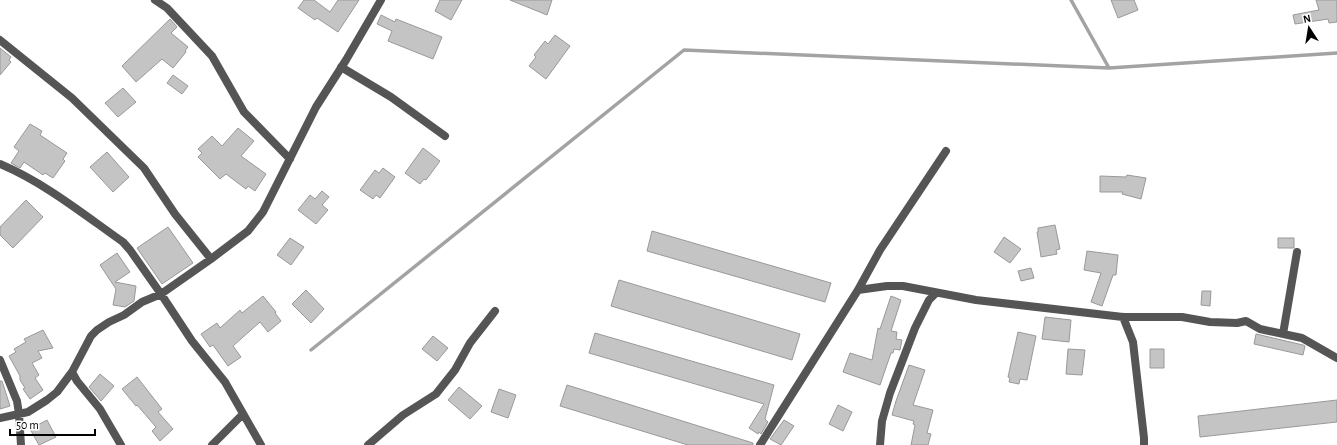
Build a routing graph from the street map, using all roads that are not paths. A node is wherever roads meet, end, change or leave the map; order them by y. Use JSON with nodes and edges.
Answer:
{"nodes":[{"id":1,"x":155,"y":0,"type":"edge"},
{"id":2,"x":381,"y":0,"type":"edge"},
{"id":3,"x":0,"y":40,"type":"edge"},
{"id":4,"x":341,"y":67,"type":"junction"},
{"id":5,"x":445,"y":136,"type":"dead end"},
{"id":6,"x":946,"y":151,"type":"dead end"},
{"id":7,"x":290,"y":159,"type":"junction"},
{"id":8,"x":0,"y":164,"type":"edge"},
{"id":9,"x":1297,"y":252,"type":"dead end"},
{"id":10,"x":212,"y":259,"type":"junction"},
{"id":11,"x":858,"y":290,"type":"junction"},
{"id":12,"x":936,"y":293,"type":"junction"},
{"id":13,"x":161,"y":294,"type":"junction"},
{"id":14,"x":495,"y":310,"type":"dead end"},
{"id":15,"x":1123,"y":317,"type":"junction"},
{"id":16,"x":1283,"y":334,"type":"junction"},
{"id":17,"x":1337,"y":358,"type":"edge"},
{"id":18,"x":0,"y":360,"type":"edge"},
{"id":19,"x":72,"y":372,"type":"junction"},
{"id":20,"x":19,"y":414,"type":"junction"},
{"id":21,"x":243,"y":414,"type":"junction"},
{"id":22,"x":0,"y":418,"type":"edge"},
{"id":23,"x":22,"y":445,"type":"edge"},
{"id":24,"x":121,"y":445,"type":"edge"},
{"id":25,"x":212,"y":445,"type":"edge"},
{"id":26,"x":261,"y":445,"type":"edge"},
{"id":27,"x":368,"y":445,"type":"edge"},
{"id":28,"x":760,"y":445,"type":"edge"},
{"id":29,"x":880,"y":445,"type":"edge"},
{"id":30,"x":1144,"y":445,"type":"edge"}],
"edges":[{"from":1,"to":7,"type":"street"},
{"from":2,"to":4,"type":"street"},
{"from":3,"to":10,"type":"street"},
{"from":4,"to":5,"type":"street"},
{"from":4,"to":7,"type":"street"},
{"from":6,"to":11,"type":"street"},
{"from":7,"to":10,"type":"street"},
{"from":8,"to":13,"type":"street"},
{"from":9,"to":16,"type":"street"},
{"from":10,"to":13,"type":"street"},
{"from":11,"to":12,"type":"street"},
{"from":11,"to":28,"type":"street"},
{"from":12,"to":15,"type":"street"},
{"from":12,"to":29,"type":"street"},
{"from":13,"to":19,"type":"street"},
{"from":13,"to":21,"type":"street"},
{"from":14,"to":27,"type":"street"},
{"from":15,"to":16,"type":"street"},
{"from":15,"to":30,"type":"street"},
{"from":16,"to":17,"type":"street"},
{"from":18,"to":20,"type":"street"},
{"from":19,"to":20,"type":"street"},
{"from":19,"to":24,"type":"street"},
{"from":20,"to":22,"type":"street"},
{"from":20,"to":23,"type":"street"},
{"from":21,"to":25,"type":"street"},
{"from":21,"to":26,"type":"street"}]}
